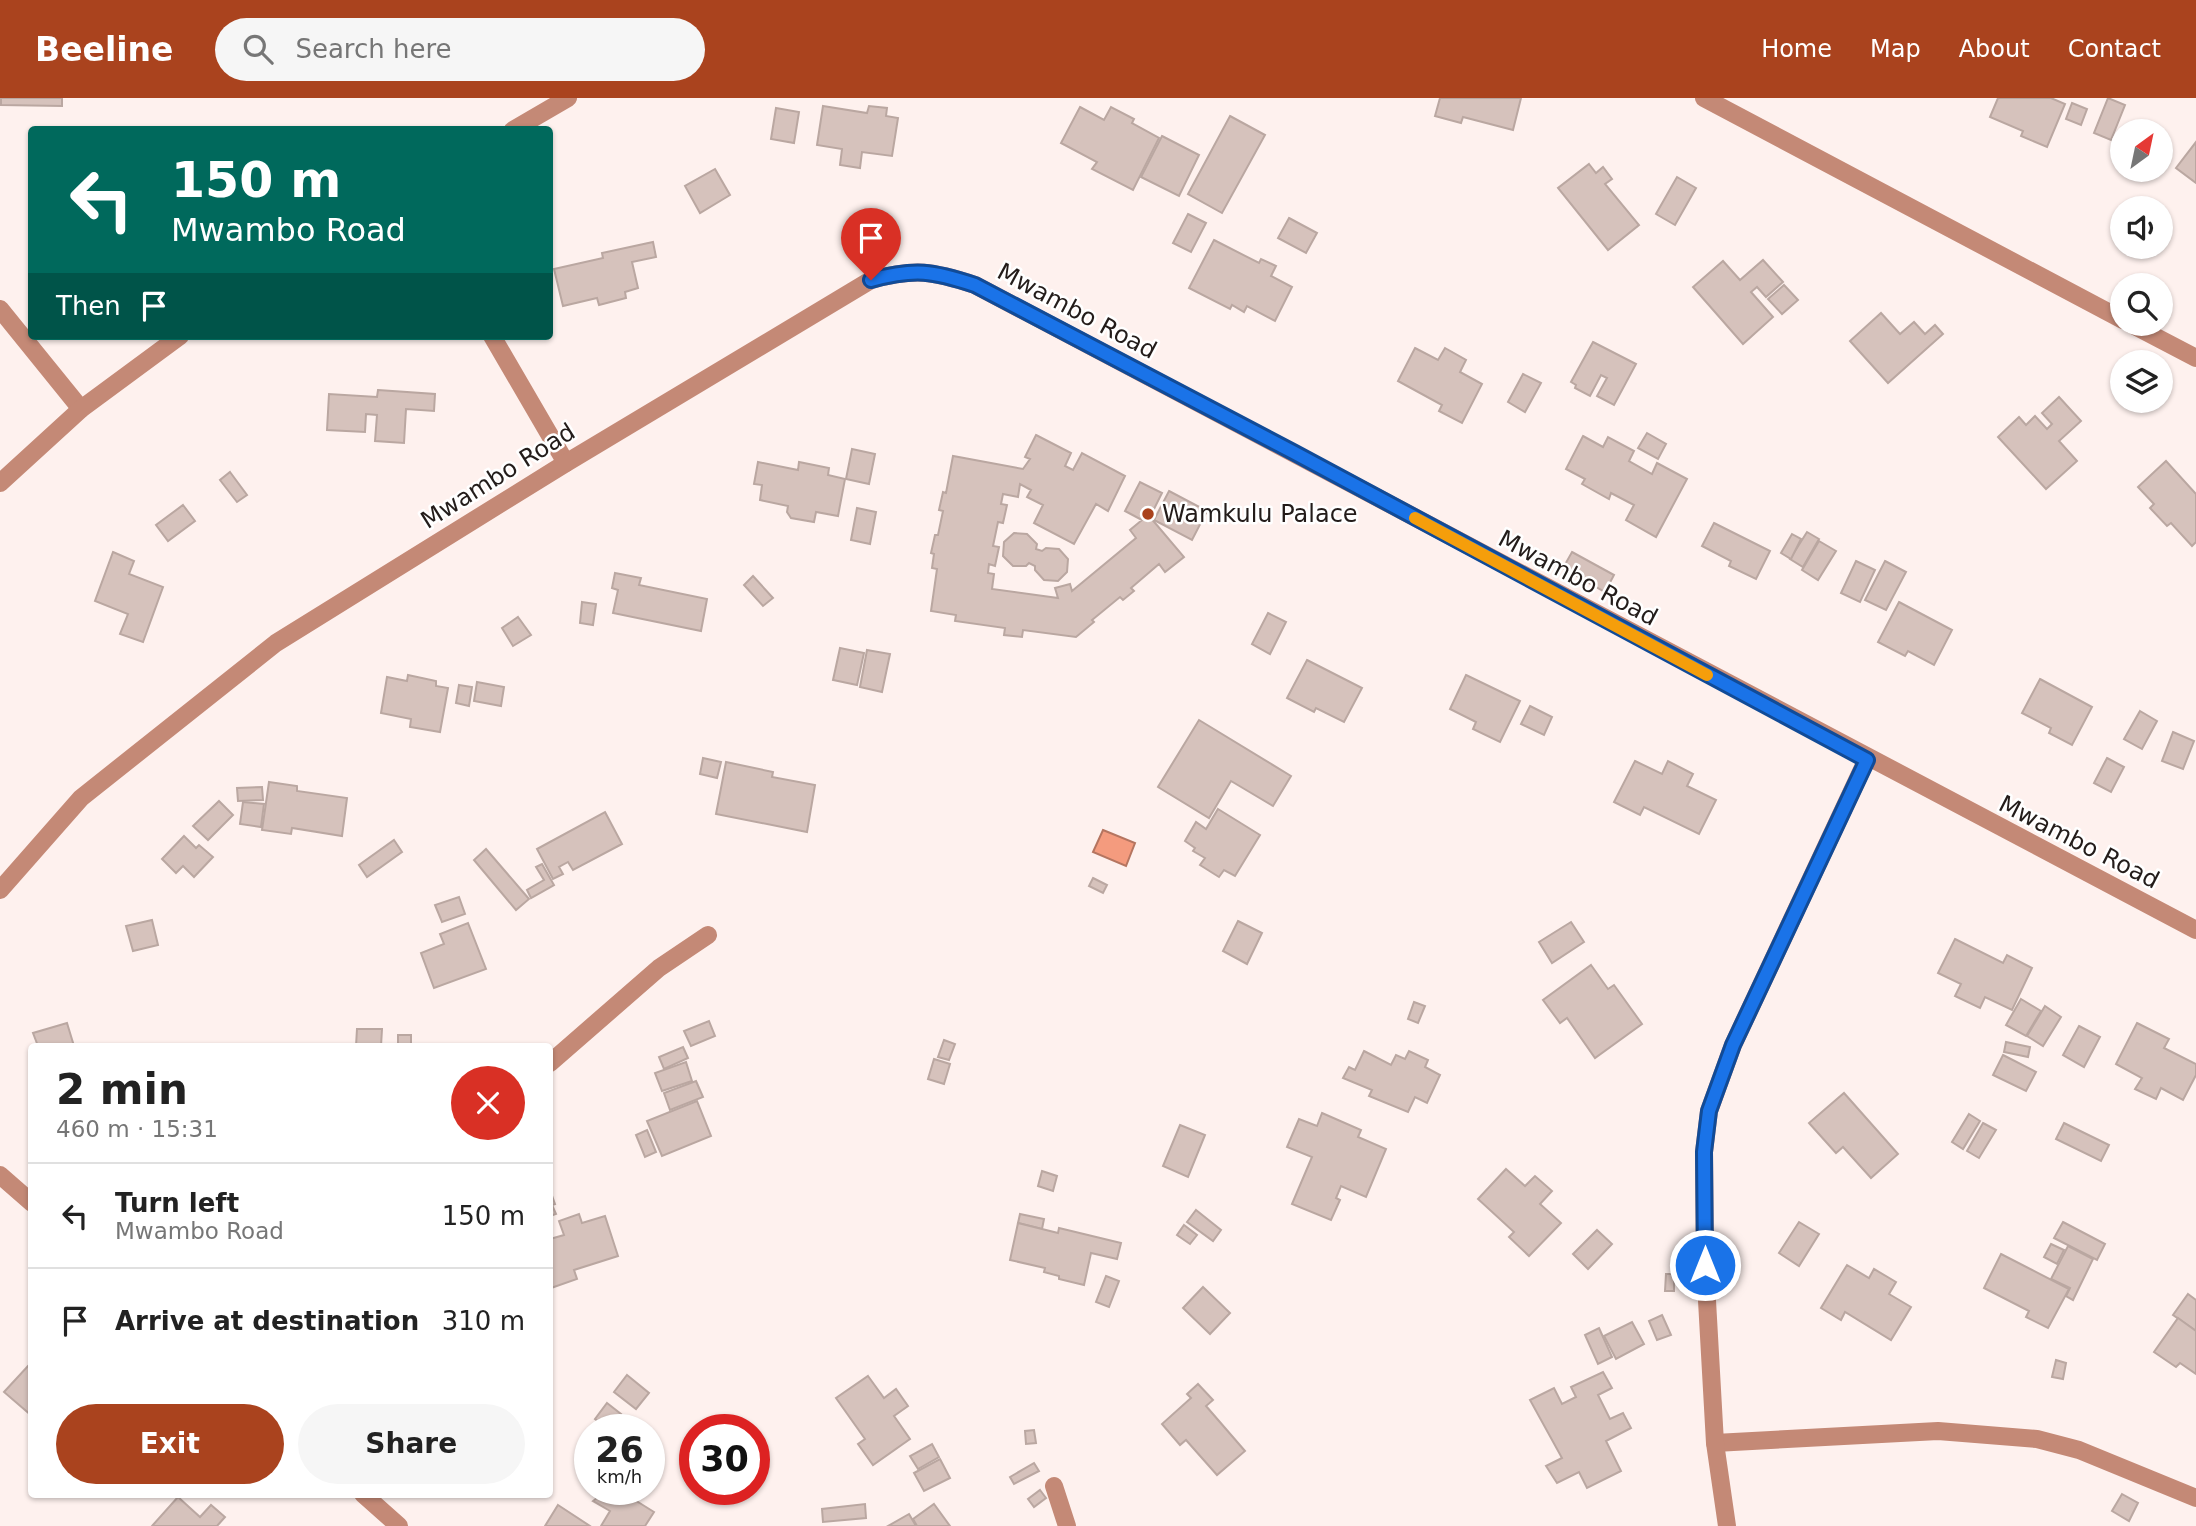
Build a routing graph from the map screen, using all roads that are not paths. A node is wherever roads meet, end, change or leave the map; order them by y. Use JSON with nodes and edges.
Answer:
{"nodes":[{"id":1,"x":568,"y":98,"type":"edge"},
{"id":2,"x":1704,"y":98,"type":"edge"},
{"id":3,"x":520,"y":126,"type":"edge"},
{"id":4,"x":0,"y":309,"type":"edge"},
{"id":5,"x":2110,"y":313,"type":"edge"},
{"id":6,"x":2154,"y":336,"type":"edge"},
{"id":7,"x":175,"y":340,"type":"edge"},
{"id":8,"x":494,"y":340,"type":"edge"},
{"id":9,"x":2196,"y":358,"type":"edge"},
{"id":10,"x":81,"y":409,"type":"junction"},
{"id":11,"x":566,"y":463,"type":"junction"},
{"id":12,"x":0,"y":483,"type":"edge"},
{"id":13,"x":1867,"y":760,"type":"junction"},
{"id":14,"x":0,"y":890,"type":"edge"},
{"id":15,"x":2196,"y":930,"type":"edge"},
{"id":16,"x":708,"y":935,"type":"dead end"},
{"id":17,"x":553,"y":1060,"type":"edge"},
{"id":18,"x":0,"y":1175,"type":"edge"},
{"id":19,"x":28,"y":1200,"type":"edge"},
{"id":20,"x":1715,"y":1443,"type":"junction"},
{"id":21,"x":1054,"y":1486,"type":"dead end"},
{"id":22,"x":368,"y":1498,"type":"edge"},
{"id":23,"x":2196,"y":1498,"type":"edge"},
{"id":24,"x":399,"y":1526,"type":"edge"},
{"id":25,"x":1068,"y":1526,"type":"edge"},
{"id":26,"x":1727,"y":1526,"type":"edge"}],
"edges":[{"from":1,"to":3,"type":"street"},
{"from":2,"to":5,"type":"street"},
{"from":4,"to":10,"type":"street"},
{"from":6,"to":9,"type":"street"},
{"from":7,"to":10,"type":"street"},
{"from":8,"to":11,"type":"street"},
{"from":10,"to":12,"type":"street"},
{"from":11,"to":13,"type":"street","name":"Mwambo Road"},
{"from":11,"to":14,"type":"street","name":"Mwambo Road"},
{"from":13,"to":15,"type":"street","name":"Mwambo Road"},
{"from":13,"to":20,"type":"street"},
{"from":16,"to":17,"type":"street"},
{"from":18,"to":19,"type":"street"},
{"from":20,"to":23,"type":"street"},
{"from":20,"to":26,"type":"street"},
{"from":21,"to":25,"type":"street"},
{"from":22,"to":24,"type":"street"}]}
